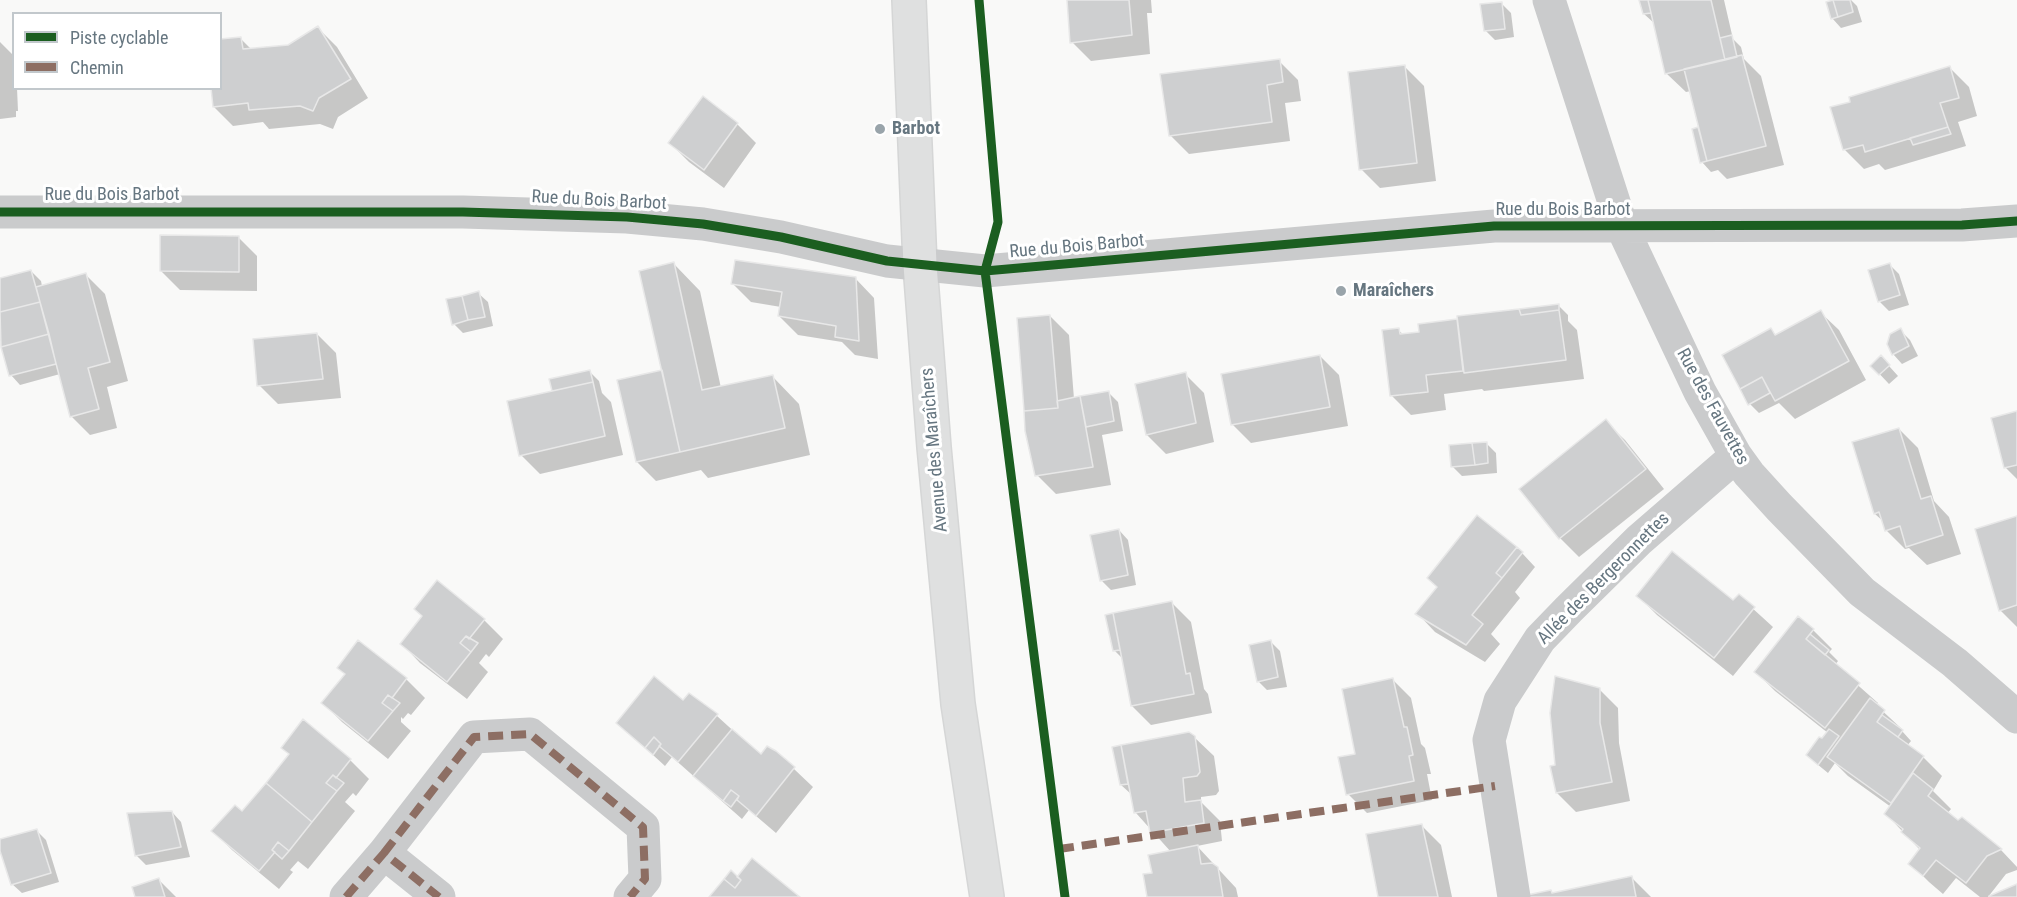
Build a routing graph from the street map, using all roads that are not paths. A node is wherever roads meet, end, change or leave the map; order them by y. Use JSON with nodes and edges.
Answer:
{"nodes":[{"id":1,"x":909,"y":0,"type":"edge"},
{"id":2,"x":1550,"y":0,"type":"edge"},
{"id":3,"x":0,"y":212,"type":"edge"},
{"id":4,"x":2017,"y":221,"type":"edge"},
{"id":5,"x":1622,"y":227,"type":"junction"},
{"id":6,"x":920,"y":265,"type":"junction"},
{"id":7,"x":1736,"y":456,"type":"junction"},
{"id":8,"x":2017,"y":717,"type":"edge"},
{"id":9,"x":384,"y":853,"type":"junction"},
{"id":10,"x":346,"y":897,"type":"edge"},
{"id":11,"x":439,"y":897,"type":"edge"},
{"id":12,"x":630,"y":897,"type":"edge"},
{"id":13,"x":987,"y":897,"type":"edge"},
{"id":14,"x":1514,"y":897,"type":"edge"}],
"edges":[{"from":1,"to":6,"type":"street","name":"Avenue des Maraîchers"},
{"from":2,"to":5,"type":"street","name":"Rue des Fauvettes"},
{"from":3,"to":6,"type":"street","name":"Rue du Bois Barbot"},
{"from":4,"to":5,"type":"street","name":"Rue du Bois Barbot"},
{"from":5,"to":6,"type":"street","name":"Rue du Bois Barbot"},
{"from":5,"to":7,"type":"street","name":"Rue des Fauvettes"},
{"from":6,"to":13,"type":"street","name":"Avenue des Maraîchers"},
{"from":7,"to":8,"type":"street","name":"Rue des Fauvettes"},
{"from":7,"to":14,"type":"street","name":"Allée des Bergeronnettes"},
{"from":9,"to":10,"type":"street"},
{"from":9,"to":11,"type":"street"},
{"from":9,"to":12,"type":"street"}]}
